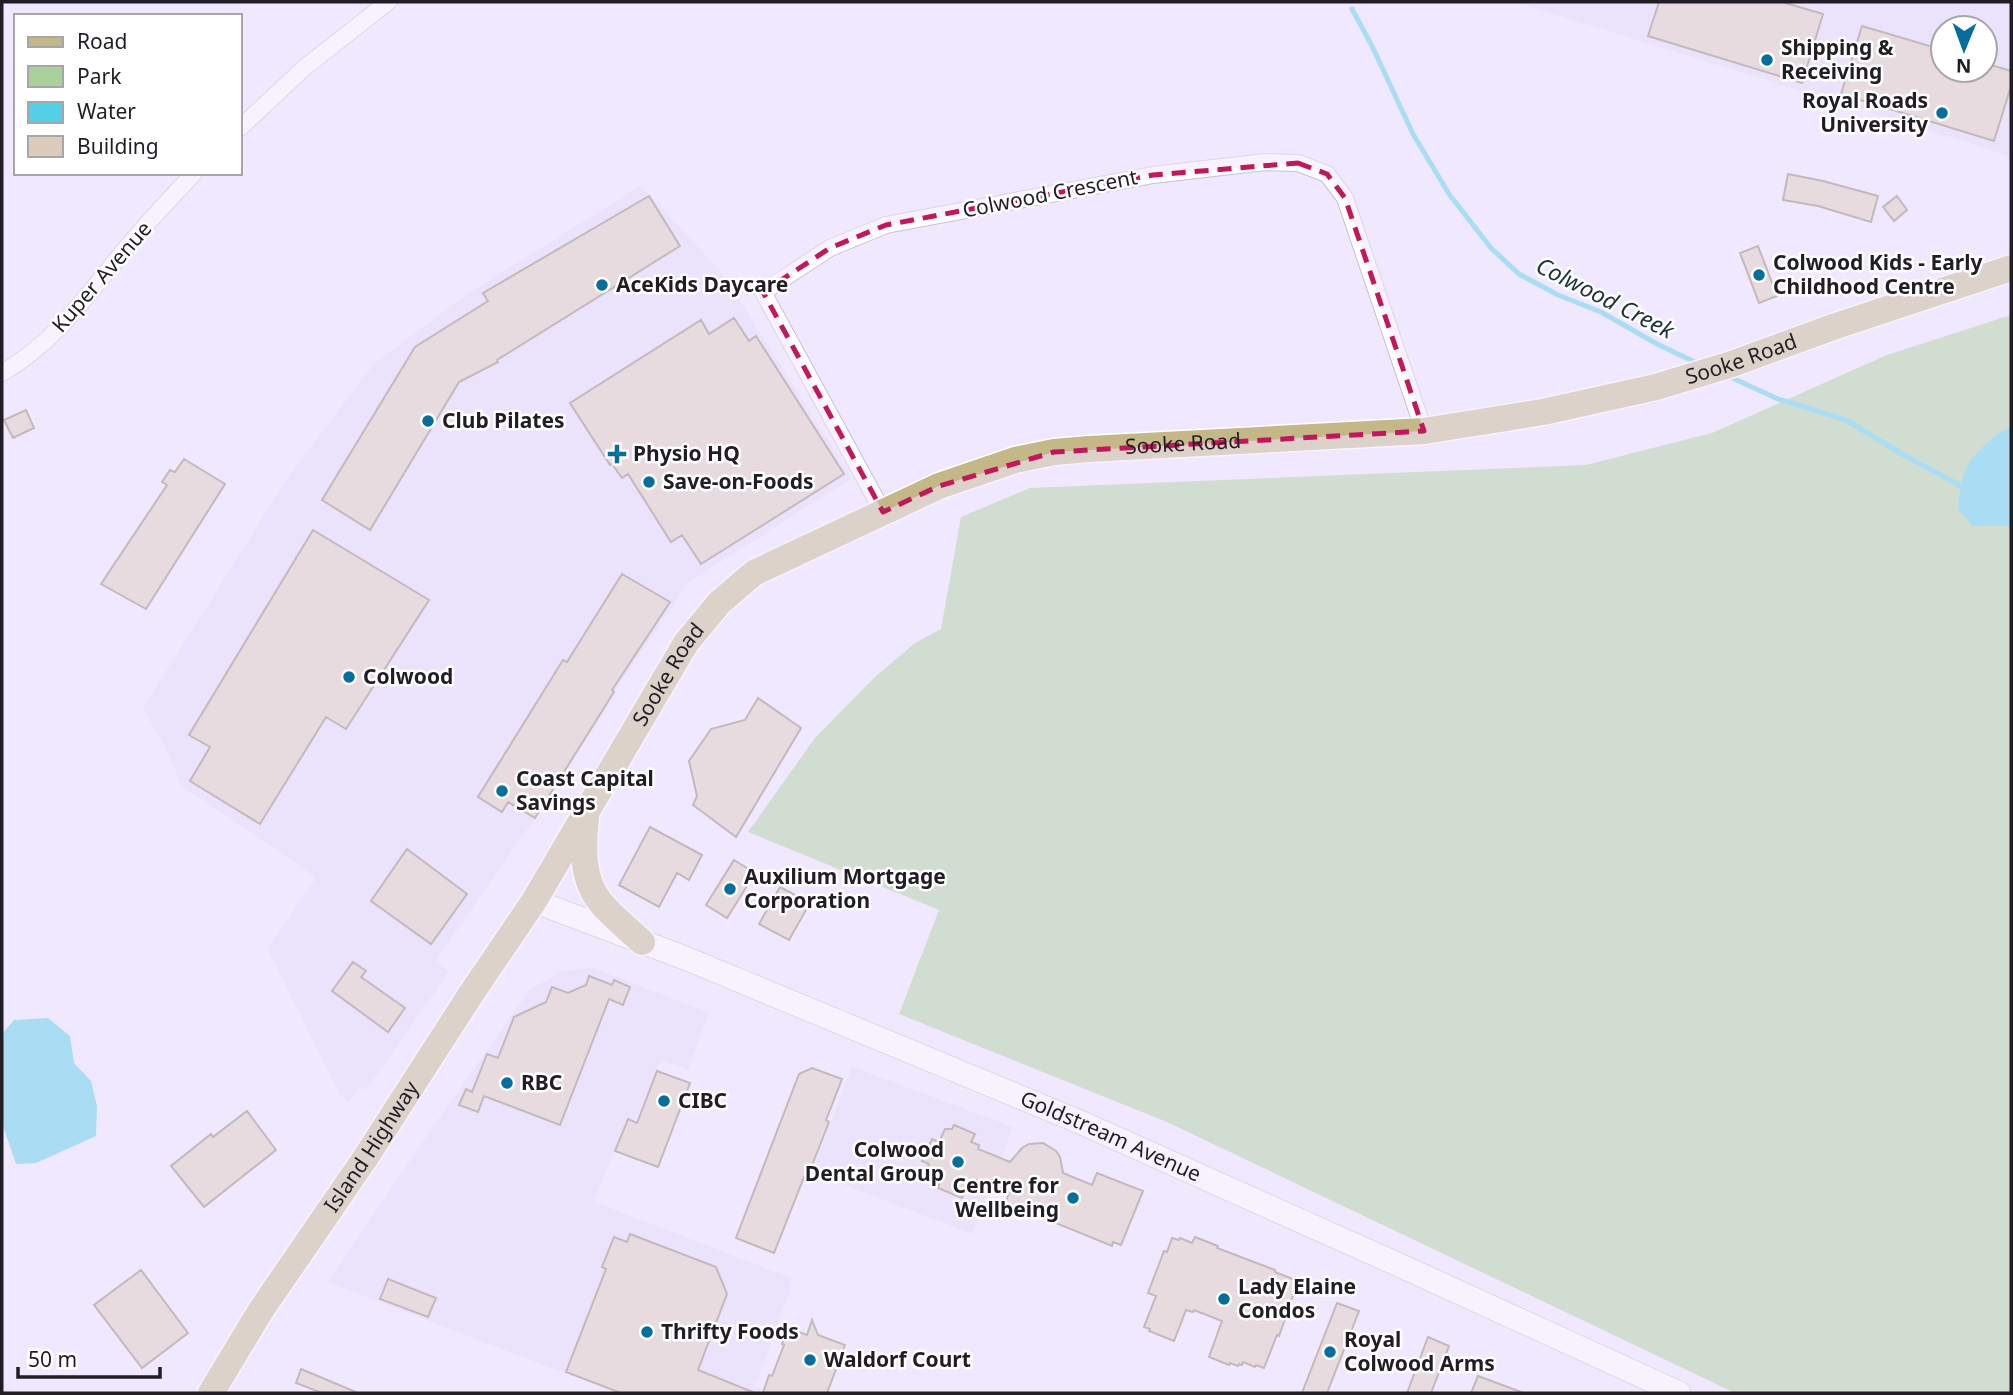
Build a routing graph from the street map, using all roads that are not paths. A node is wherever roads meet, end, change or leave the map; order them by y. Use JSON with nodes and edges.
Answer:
{"nodes":[{"id":1,"x":388,"y":2,"type":"edge"},
{"id":2,"x":242,"y":126,"type":"edge"},
{"id":3,"x":192,"y":175,"type":"edge"},
{"id":4,"x":2011,"y":268,"type":"edge"},
{"id":5,"x":1971,"y":281,"type":"junction"},
{"id":6,"x":2011,"y":283,"type":"edge"},
{"id":7,"x":2,"y":373,"type":"edge"},
{"id":8,"x":1424,"y":431,"type":"junction"},
{"id":9,"x":883,"y":512,"type":"junction"},
{"id":10,"x":587,"y":812,"type":"junction"},
{"id":11,"x":534,"y":901,"type":"junction"},
{"id":12,"x":642,"y":942,"type":"junction"},
{"id":13,"x":211,"y":1393,"type":"edge"},
{"id":14,"x":1679,"y":1393,"type":"edge"}],
"edges":[{"from":1,"to":2,"type":"street"},
{"from":3,"to":7,"type":"street","name":"Kuper Avenue"},
{"from":4,"to":5,"type":"main road","name":"Sooke Road"},
{"from":5,"to":6,"type":"main road"},
{"from":5,"to":8,"type":"main road","name":"Sooke Road"},
{"from":8,"to":9,"type":"main road","name":"Sooke Road"},
{"from":8,"to":9,"type":"street","name":"Colwood Crescent"},
{"from":9,"to":10,"type":"main road","name":"Sooke Road"},
{"from":10,"to":11,"type":"main road","name":"Sooke Road"},
{"from":10,"to":12,"type":"main road"},
{"from":11,"to":12,"type":"street","name":"Goldstream Avenue"},
{"from":11,"to":13,"type":"main road","name":"Island Highway"},
{"from":12,"to":14,"type":"street","name":"Goldstream Avenue"}]}
